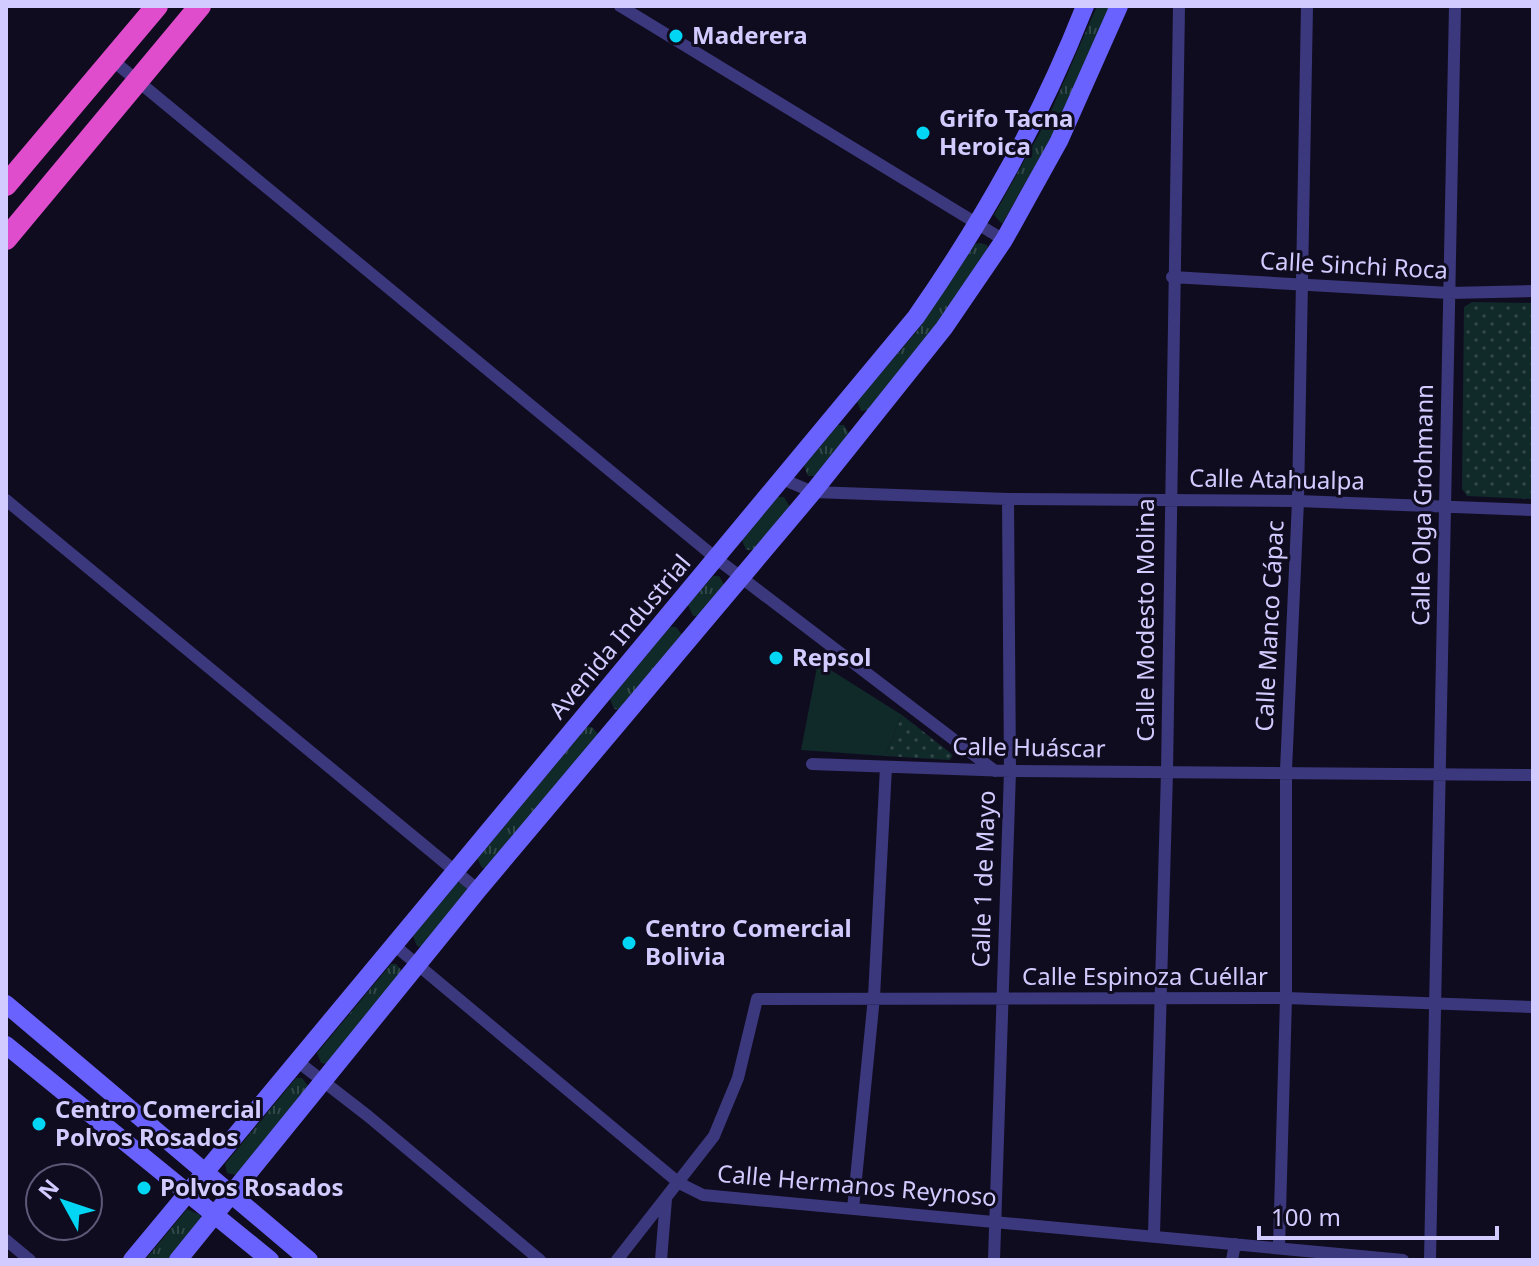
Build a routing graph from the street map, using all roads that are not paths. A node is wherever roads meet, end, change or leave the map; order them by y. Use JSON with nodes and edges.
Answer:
{"nodes":[{"id":1,"x":157,"y":6,"type":"edge"},
{"id":2,"x":200,"y":6,"type":"edge"},
{"id":3,"x":620,"y":6,"type":"edge"},
{"id":4,"x":1085,"y":6,"type":"edge"},
{"id":5,"x":1119,"y":6,"type":"edge"},
{"id":6,"x":1179,"y":6,"type":"edge"},
{"id":7,"x":1307,"y":6,"type":"edge"},
{"id":8,"x":1455,"y":6,"type":"edge"},
{"id":9,"x":111,"y":59,"type":"junction"},
{"id":10,"x":138,"y":81,"type":"junction"},
{"id":11,"x":6,"y":185,"type":"edge"},
{"id":12,"x":978,"y":223,"type":"junction"},
{"id":13,"x":6,"y":239,"type":"edge"},
{"id":14,"x":1004,"y":240,"type":"junction"},
{"id":15,"x":1172,"y":277,"type":"junction"},
{"id":16,"x":1301,"y":287,"type":"junction"},
{"id":17,"x":1533,"y":291,"type":"edge"},
{"id":18,"x":1449,"y":293,"type":"junction"},
{"id":19,"x":840,"y":409,"type":"junction"},
{"id":20,"x":863,"y":429,"type":"junction"},
{"id":21,"x":782,"y":479,"type":"junction"},
{"id":22,"x":813,"y":492,"type":"junction"},
{"id":23,"x":1008,"y":499,"type":"junction"},
{"id":24,"x":6,"y":500,"type":"edge"},
{"id":25,"x":1169,"y":500,"type":"junction"},
{"id":26,"x":1298,"y":501,"type":"junction"},
{"id":27,"x":1446,"y":505,"type":"junction"},
{"id":28,"x":1533,"y":510,"type":"edge"},
{"id":29,"x":717,"y":559,"type":"junction"},
{"id":30,"x":741,"y":578,"type":"junction"},
{"id":31,"x":593,"y":707,"type":"junction"},
{"id":32,"x":616,"y":727,"type":"junction"},
{"id":33,"x":812,"y":764,"type":"dead end"},
{"id":34,"x":886,"y":767,"type":"junction"},
{"id":35,"x":1286,"y":770,"type":"junction"},
{"id":36,"x":995,"y":771,"type":"junction"},
{"id":37,"x":1010,"y":771,"type":"junction"},
{"id":38,"x":1167,"y":772,"type":"junction"},
{"id":39,"x":1440,"y":775,"type":"junction"},
{"id":40,"x":1533,"y":775,"type":"edge"},
{"id":41,"x":456,"y":870,"type":"junction"},
{"id":42,"x":478,"y":890,"type":"junction"},
{"id":43,"x":394,"y":945,"type":"junction"},
{"id":44,"x":418,"y":965,"type":"junction"},
{"id":45,"x":874,"y":997,"type":"junction"},
{"id":46,"x":1286,"y":998,"type":"junction"},
{"id":47,"x":1002,"y":999,"type":"junction"},
{"id":48,"x":1160,"y":999,"type":"junction"},
{"id":49,"x":6,"y":1004,"type":"edge"},
{"id":50,"x":1437,"y":1004,"type":"junction"},
{"id":51,"x":1533,"y":1007,"type":"edge"},
{"id":52,"x":6,"y":1045,"type":"edge"},
{"id":53,"x":297,"y":1061,"type":"junction"},
{"id":54,"x":323,"y":1083,"type":"junction"},
{"id":55,"x":206,"y":1170,"type":"junction"},
{"id":56,"x":679,"y":1183,"type":"junction"},
{"id":57,"x":188,"y":1192,"type":"junction"},
{"id":58,"x":233,"y":1194,"type":"junction"},
{"id":59,"x":667,"y":1198,"type":"junction"},
{"id":60,"x":853,"y":1209,"type":"junction"},
{"id":61,"x":217,"y":1214,"type":"junction"},
{"id":62,"x":996,"y":1220,"type":"junction"},
{"id":63,"x":1154,"y":1234,"type":"junction"},
{"id":64,"x":6,"y":1240,"type":"edge"},
{"id":65,"x":1235,"y":1244,"type":"junction"},
{"id":66,"x":1279,"y":1248,"type":"junction"},
{"id":67,"x":1361,"y":1257,"type":"edge"},
{"id":68,"x":30,"y":1260,"type":"edge"},
{"id":69,"x":132,"y":1260,"type":"edge"},
{"id":70,"x":178,"y":1260,"type":"edge"},
{"id":71,"x":270,"y":1260,"type":"edge"},
{"id":72,"x":309,"y":1260,"type":"edge"},
{"id":73,"x":540,"y":1260,"type":"edge"},
{"id":74,"x":617,"y":1260,"type":"edge"},
{"id":75,"x":661,"y":1260,"type":"edge"},
{"id":76,"x":994,"y":1260,"type":"edge"},
{"id":77,"x":1232,"y":1260,"type":"edge"},
{"id":78,"x":1403,"y":1260,"type":"edge"},
{"id":79,"x":1430,"y":1260,"type":"edge"}],
"edges":[{"from":1,"to":9,"type":"highway"},
{"from":2,"to":10,"type":"highway"},
{"from":3,"to":12,"type":"street"},
{"from":4,"to":12,"type":"main road","name":"Avenida Industrial"},
{"from":5,"to":14,"type":"main road"},
{"from":6,"to":15,"type":"street","name":"Calle Modesto Molina"},
{"from":7,"to":16,"type":"street","name":"Calle Manco Cápac"},
{"from":8,"to":18,"type":"street","name":"Calle Olga Grohmann"},
{"from":9,"to":10,"type":"street"},
{"from":9,"to":11,"type":"highway"},
{"from":10,"to":13,"type":"highway"},
{"from":10,"to":29,"type":"street"},
{"from":12,"to":14,"type":"street"},
{"from":12,"to":19,"type":"main road","name":"Avenida Industrial"},
{"from":14,"to":20,"type":"main road"},
{"from":15,"to":16,"type":"street","name":"Calle Sinchi Roca"},
{"from":15,"to":25,"type":"street","name":"Calle Modesto Molina"},
{"from":16,"to":18,"type":"street","name":"Calle Sinchi Roca"},
{"from":16,"to":26,"type":"street","name":"Calle Manco Cápac"},
{"from":17,"to":18,"type":"street","name":"Calle Sinchi Roca"},
{"from":18,"to":27,"type":"street","name":"Calle Olga Grohmann"},
{"from":19,"to":20,"type":"main road"},
{"from":19,"to":21,"type":"main road","name":"Avenida Industrial"},
{"from":20,"to":22,"type":"main road"},
{"from":21,"to":22,"type":"street","name":"Calle Atahualpa"},
{"from":21,"to":29,"type":"main road","name":"Avenida Industrial"},
{"from":22,"to":23,"type":"street","name":"Calle Atahualpa"},
{"from":22,"to":30,"type":"main road"},
{"from":23,"to":25,"type":"street","name":"Calle Atahualpa"},
{"from":23,"to":37,"type":"street","name":"Calle 1 de Mayo"},
{"from":24,"to":41,"type":"street"},
{"from":25,"to":26,"type":"street","name":"Calle Atahualpa"},
{"from":25,"to":38,"type":"street","name":"Calle Modesto Molina"},
{"from":26,"to":27,"type":"street","name":"Calle Atahualpa"},
{"from":26,"to":35,"type":"street","name":"Calle Manco Cápac"},
{"from":27,"to":28,"type":"street","name":"Calle Atahualpa"},
{"from":27,"to":39,"type":"street","name":"Calle Olga Grohmann"},
{"from":29,"to":30,"type":"street"},
{"from":29,"to":31,"type":"main road","name":"Avenida Industrial"},
{"from":30,"to":32,"type":"main road"},
{"from":30,"to":36,"type":"street"},
{"from":31,"to":32,"type":"main road"},
{"from":31,"to":41,"type":"main road","name":"Avenida Industrial"},
{"from":32,"to":42,"type":"main road"},
{"from":33,"to":34,"type":"street","name":"Calle Huáscar"},
{"from":34,"to":36,"type":"street","name":"Calle Huáscar"},
{"from":34,"to":45,"type":"street"},
{"from":35,"to":38,"type":"street","name":"Calle Huáscar"},
{"from":35,"to":39,"type":"street","name":"Calle Huáscar"},
{"from":35,"to":46,"type":"street","name":"Calle Manco Cápac"},
{"from":36,"to":37,"type":"street","name":"Calle Huáscar"},
{"from":37,"to":38,"type":"street","name":"Calle Huáscar"},
{"from":37,"to":47,"type":"street","name":"Calle 1 de Mayo"},
{"from":38,"to":48,"type":"street","name":"Calle Modesto Molina"},
{"from":39,"to":40,"type":"street","name":"Calle Huáscar"},
{"from":39,"to":50,"type":"street","name":"Calle Olga Grohmann"},
{"from":41,"to":42,"type":"street"},
{"from":41,"to":43,"type":"main road","name":"Avenida Industrial"},
{"from":42,"to":44,"type":"main road"},
{"from":43,"to":44,"type":"street","name":"Calle Hermanos Reynoso"},
{"from":43,"to":53,"type":"main road","name":"Avenida Industrial"},
{"from":44,"to":54,"type":"main road"},
{"from":44,"to":56,"type":"street","name":"Calle Hermanos Reynoso"},
{"from":45,"to":47,"type":"street","name":"Calle Espinoza Cuéllar"},
{"from":45,"to":56,"type":"street","name":"Calle Espinoza Cuéllar"},
{"from":45,"to":60,"type":"street"},
{"from":46,"to":48,"type":"street","name":"Calle Espinoza Cuéllar"},
{"from":46,"to":50,"type":"street","name":"Calle Espinoza Cuéllar"},
{"from":46,"to":66,"type":"street","name":"Calle Manco Cápac"},
{"from":47,"to":48,"type":"street","name":"Calle Espinoza Cuéllar"},
{"from":47,"to":62,"type":"street","name":"Calle 1 de Mayo"},
{"from":48,"to":63,"type":"street","name":"Calle Modesto Molina"},
{"from":49,"to":55,"type":"main road"},
{"from":50,"to":51,"type":"street","name":"Calle Espinoza Cuéllar"},
{"from":50,"to":79,"type":"street","name":"Calle Olga Grohmann"},
{"from":52,"to":57,"type":"main road"},
{"from":53,"to":54,"type":"street"},
{"from":53,"to":55,"type":"main road","name":"Avenida Industrial"},
{"from":54,"to":58,"type":"main road"},
{"from":54,"to":73,"type":"street"},
{"from":55,"to":57,"type":"main road","name":"Avenida Industrial"},
{"from":55,"to":58,"type":"main road"},
{"from":56,"to":59,"type":"street"},
{"from":56,"to":60,"type":"street","name":"Calle Hermanos Reynoso"},
{"from":57,"to":61,"type":"main road"},
{"from":57,"to":69,"type":"main road","name":"Avenida Industrial"},
{"from":58,"to":61,"type":"main road"},
{"from":58,"to":72,"type":"main road"},
{"from":59,"to":74,"type":"street"},
{"from":59,"to":75,"type":"street"},
{"from":60,"to":62,"type":"street","name":"Calle Hermanos Reynoso"},
{"from":61,"to":70,"type":"main road"},
{"from":61,"to":71,"type":"main road"},
{"from":62,"to":63,"type":"street","name":"Calle Hermanos Reynoso"},
{"from":62,"to":76,"type":"street","name":"Calle 1 de Mayo"},
{"from":63,"to":65,"type":"street","name":"Calle Hermanos Reynoso"},
{"from":64,"to":68,"type":"street"},
{"from":65,"to":66,"type":"street","name":"Calle Hermanos Reynoso"},
{"from":65,"to":77,"type":"street"},
{"from":66,"to":67,"type":"street","name":"Calle Hermanos Reynoso"},
{"from":67,"to":78,"type":"street","name":"Calle Hermanos Reynoso"}]}
